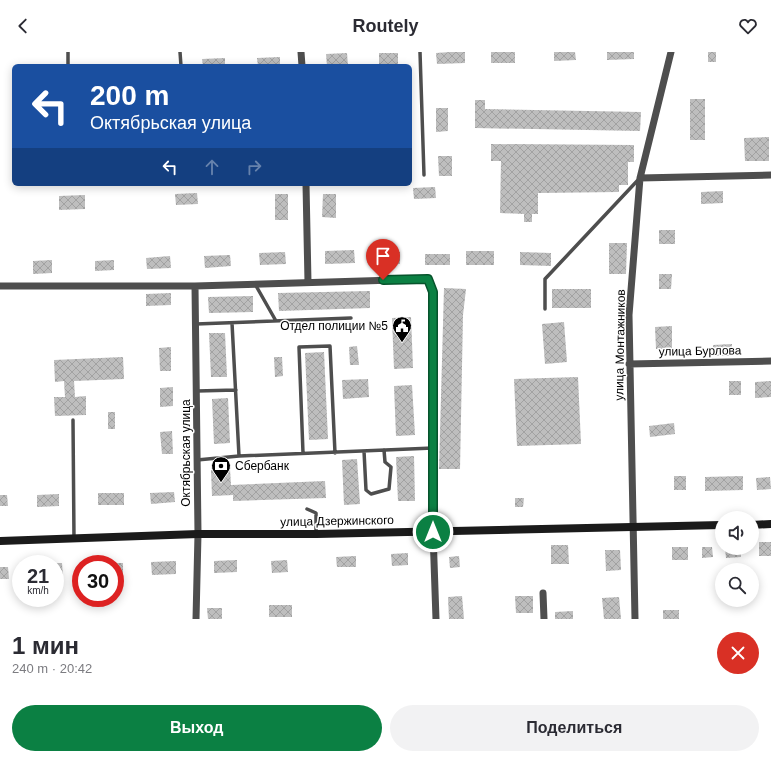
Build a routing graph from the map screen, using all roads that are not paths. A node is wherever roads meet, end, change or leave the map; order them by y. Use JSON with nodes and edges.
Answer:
{"nodes":[{"id":1,"x":68,"y":52,"type":"edge"},
{"id":2,"x":180,"y":52,"type":"edge"},
{"id":3,"x":301,"y":52,"type":"edge"},
{"id":4,"x":420,"y":52,"type":"edge"},
{"id":5,"x":671,"y":52,"type":"edge"},
{"id":6,"x":68,"y":64,"type":"edge"},
{"id":7,"x":181,"y":64,"type":"edge"},
{"id":8,"x":302,"y":64,"type":"edge"},
{"id":9,"x":424,"y":175,"type":"dead end"},
{"id":10,"x":771,"y":175,"type":"edge"},
{"id":11,"x":640,"y":178,"type":"junction"},
{"id":12,"x":306,"y":186,"type":"edge"},
{"id":13,"x":308,"y":282,"type":"junction"},
{"id":14,"x":255,"y":284,"type":"junction"},
{"id":15,"x":0,"y":286,"type":"edge"},
{"id":16,"x":195,"y":286,"type":"junction"},
{"id":17,"x":545,"y":309,"type":"dead end"},
{"id":18,"x":351,"y":318,"type":"dead end"},
{"id":19,"x":276,"y":321,"type":"junction"},
{"id":20,"x":232,"y":323,"type":"junction"},
{"id":21,"x":196,"y":324,"type":"junction"},
{"id":22,"x":771,"y":361,"type":"edge"},
{"id":23,"x":629,"y":364,"type":"junction"},
{"id":24,"x":236,"y":390,"type":"junction"},
{"id":25,"x":197,"y":391,"type":"junction"},
{"id":26,"x":73,"y":420,"type":"dead end"},
{"id":27,"x":433,"y":448,"type":"junction"},
{"id":28,"x":384,"y":450,"type":"junction"},
{"id":29,"x":364,"y":451,"type":"junction"},
{"id":30,"x":335,"y":453,"type":"junction"},
{"id":31,"x":303,"y":454,"type":"junction"},
{"id":32,"x":239,"y":456,"type":"junction"},
{"id":33,"x":197,"y":460,"type":"junction"},
{"id":34,"x":307,"y":509,"type":"dead end"},
{"id":35,"x":771,"y":524,"type":"edge"},
{"id":36,"x":715,"y":525,"type":"edge"},
{"id":37,"x":759,"y":525,"type":"edge"},
{"id":38,"x":632,"y":527,"type":"junction"},
{"id":39,"x":433,"y":532,"type":"junction"},
{"id":40,"x":198,"y":534,"type":"junction"},
{"id":41,"x":316,"y":534,"type":"junction"},
{"id":42,"x":74,"y":540,"type":"junction"},
{"id":43,"x":0,"y":541,"type":"edge"},
{"id":44,"x":543,"y":593,"type":"dead end"},
{"id":45,"x":196,"y":619,"type":"edge"},
{"id":46,"x":436,"y":619,"type":"edge"},
{"id":47,"x":544,"y":619,"type":"edge"},
{"id":48,"x":635,"y":619,"type":"edge"}],
"edges":[{"from":1,"to":6,"type":"lane"},
{"from":2,"to":7,"type":"lane"},
{"from":3,"to":8,"type":"street"},
{"from":4,"to":9,"type":"lane"},
{"from":5,"to":11,"type":"street","name":"улица Монтажников"},
{"from":10,"to":11,"type":"street"},
{"from":11,"to":17,"type":"lane"},
{"from":11,"to":23,"type":"street","name":"улица Монтажников"},
{"from":12,"to":13,"type":"street"},
{"from":13,"to":14,"type":"street"},
{"from":13,"to":27,"type":"street"},
{"from":14,"to":16,"type":"street"},
{"from":14,"to":19,"type":"lane"},
{"from":15,"to":16,"type":"street"},
{"from":16,"to":21,"type":"street","name":"Октябрьская улица"},
{"from":18,"to":19,"type":"lane"},
{"from":19,"to":20,"type":"lane"},
{"from":20,"to":21,"type":"lane"},
{"from":20,"to":24,"type":"lane"},
{"from":21,"to":25,"type":"street","name":"Октябрьская улица"},
{"from":22,"to":23,"type":"street","name":"улица Бурлова"},
{"from":23,"to":38,"type":"street","name":"улица Монтажников"},
{"from":24,"to":25,"type":"lane"},
{"from":24,"to":32,"type":"lane"},
{"from":25,"to":33,"type":"street","name":"Октябрьская улица"},
{"from":26,"to":42,"type":"lane"},
{"from":27,"to":28,"type":"lane"},
{"from":27,"to":39,"type":"street"},
{"from":28,"to":29,"type":"lane"},
{"from":28,"to":29,"type":"lane"},
{"from":29,"to":30,"type":"lane"},
{"from":30,"to":31,"type":"lane"},
{"from":30,"to":31,"type":"lane"},
{"from":31,"to":32,"type":"lane"},
{"from":32,"to":33,"type":"lane"},
{"from":33,"to":40,"type":"street","name":"Октябрьская улица"},
{"from":34,"to":41,"type":"lane"},
{"from":35,"to":37,"type":"street"},
{"from":36,"to":38,"type":"street","name":"улица Дзержинского"},
{"from":38,"to":39,"type":"street","name":"улица Дзержинского"},
{"from":38,"to":48,"type":"street","name":"улица Монтажников"},
{"from":39,"to":41,"type":"street","name":"улица Дзержинского"},
{"from":39,"to":46,"type":"street"},
{"from":40,"to":41,"type":"street","name":"улица Дзержинского"},
{"from":40,"to":42,"type":"street","name":"улица Дзержинского"},
{"from":40,"to":45,"type":"street","name":"Октябрьская улица"},
{"from":42,"to":43,"type":"street","name":"улица Дзержинского"},
{"from":44,"to":47,"type":"street"}]}
